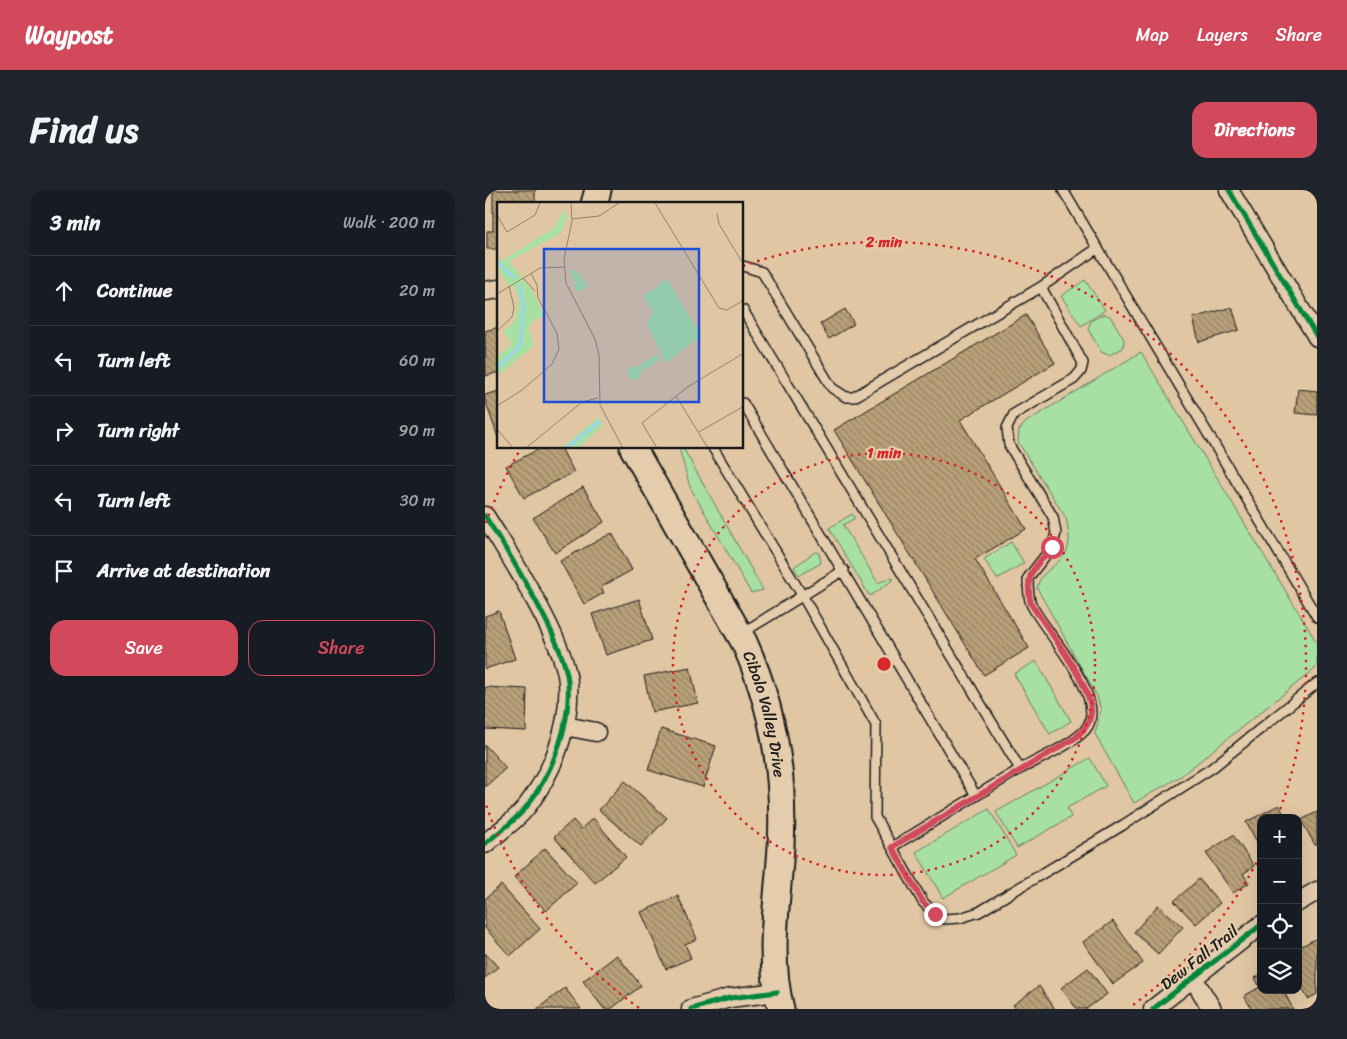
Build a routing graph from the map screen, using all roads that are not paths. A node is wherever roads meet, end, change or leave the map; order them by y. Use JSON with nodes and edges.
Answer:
{"nodes":[{"id":1,"x":1063,"y":190,"type":"edge"},
{"id":2,"x":1229,"y":190,"type":"edge"},
{"id":3,"x":1098,"y":248,"type":"junction"},
{"id":4,"x":744,"y":266,"type":"edge"},
{"id":5,"x":1041,"y":287,"type":"junction"},
{"id":6,"x":744,"y":312,"type":"edge"},
{"id":7,"x":1317,"y":337,"type":"edge"},
{"id":8,"x":744,"y":405,"type":"edge"},
{"id":9,"x":634,"y":449,"type":"edge"},
{"id":10,"x":714,"y":449,"type":"edge"},
{"id":11,"x":485,"y":516,"type":"edge"},
{"id":12,"x":844,"y":570,"type":"junction"},
{"id":13,"x":802,"y":595,"type":"junction"},
{"id":14,"x":1317,"y":617,"type":"edge"},
{"id":15,"x":739,"y":634,"type":"junction"},
{"id":16,"x":1317,"y":683,"type":"edge"},
{"id":17,"x":565,"y":726,"type":"junction"},
{"id":18,"x":596,"y":732,"type":"dead end"},
{"id":19,"x":1020,"y":769,"type":"junction"},
{"id":20,"x":976,"y":796,"type":"junction"},
{"id":21,"x":485,"y":844,"type":"edge"},
{"id":22,"x":892,"y":847,"type":"junction"},
{"id":23,"x":1317,"y":891,"type":"edge"},
{"id":24,"x":1302,"y":900,"type":"edge"},
{"id":25,"x":1257,"y":928,"type":"edge"},
{"id":26,"x":1193,"y":978,"type":"junction"},
{"id":27,"x":779,"y":1001,"type":"edge"},
{"id":28,"x":691,"y":1009,"type":"edge"},
{"id":29,"x":1153,"y":1009,"type":"edge"},
{"id":30,"x":1212,"y":1009,"type":"edge"}],
"edges":[{"from":1,"to":3,"type":"lane"},
{"from":2,"to":7,"type":"street"},
{"from":3,"to":5,"type":"lane"},
{"from":3,"to":14,"type":"lane"},
{"from":4,"to":5,"type":"lane"},
{"from":5,"to":19,"type":"lane"},
{"from":6,"to":19,"type":"lane"},
{"from":8,"to":12,"type":"lane"},
{"from":9,"to":15,"type":"main road","name":"Cibolo Valley Drive"},
{"from":10,"to":13,"type":"lane"},
{"from":11,"to":17,"type":"street"},
{"from":12,"to":13,"type":"lane"},
{"from":12,"to":20,"type":"lane"},
{"from":13,"to":15,"type":"lane"},
{"from":13,"to":22,"type":"lane"},
{"from":15,"to":27,"type":"main road","name":"Cibolo Valley Drive"},
{"from":16,"to":22,"type":"lane"},
{"from":17,"to":18,"type":"street"},
{"from":17,"to":21,"type":"street"},
{"from":19,"to":20,"type":"lane"},
{"from":20,"to":22,"type":"lane"},
{"from":23,"to":24,"type":"street"},
{"from":25,"to":26,"type":"street","name":"Dew Fall Trail"},
{"from":26,"to":29,"type":"street","name":"Dew Fall Trail"},
{"from":26,"to":30,"type":"street"},
{"from":27,"to":28,"type":"street"}]}
